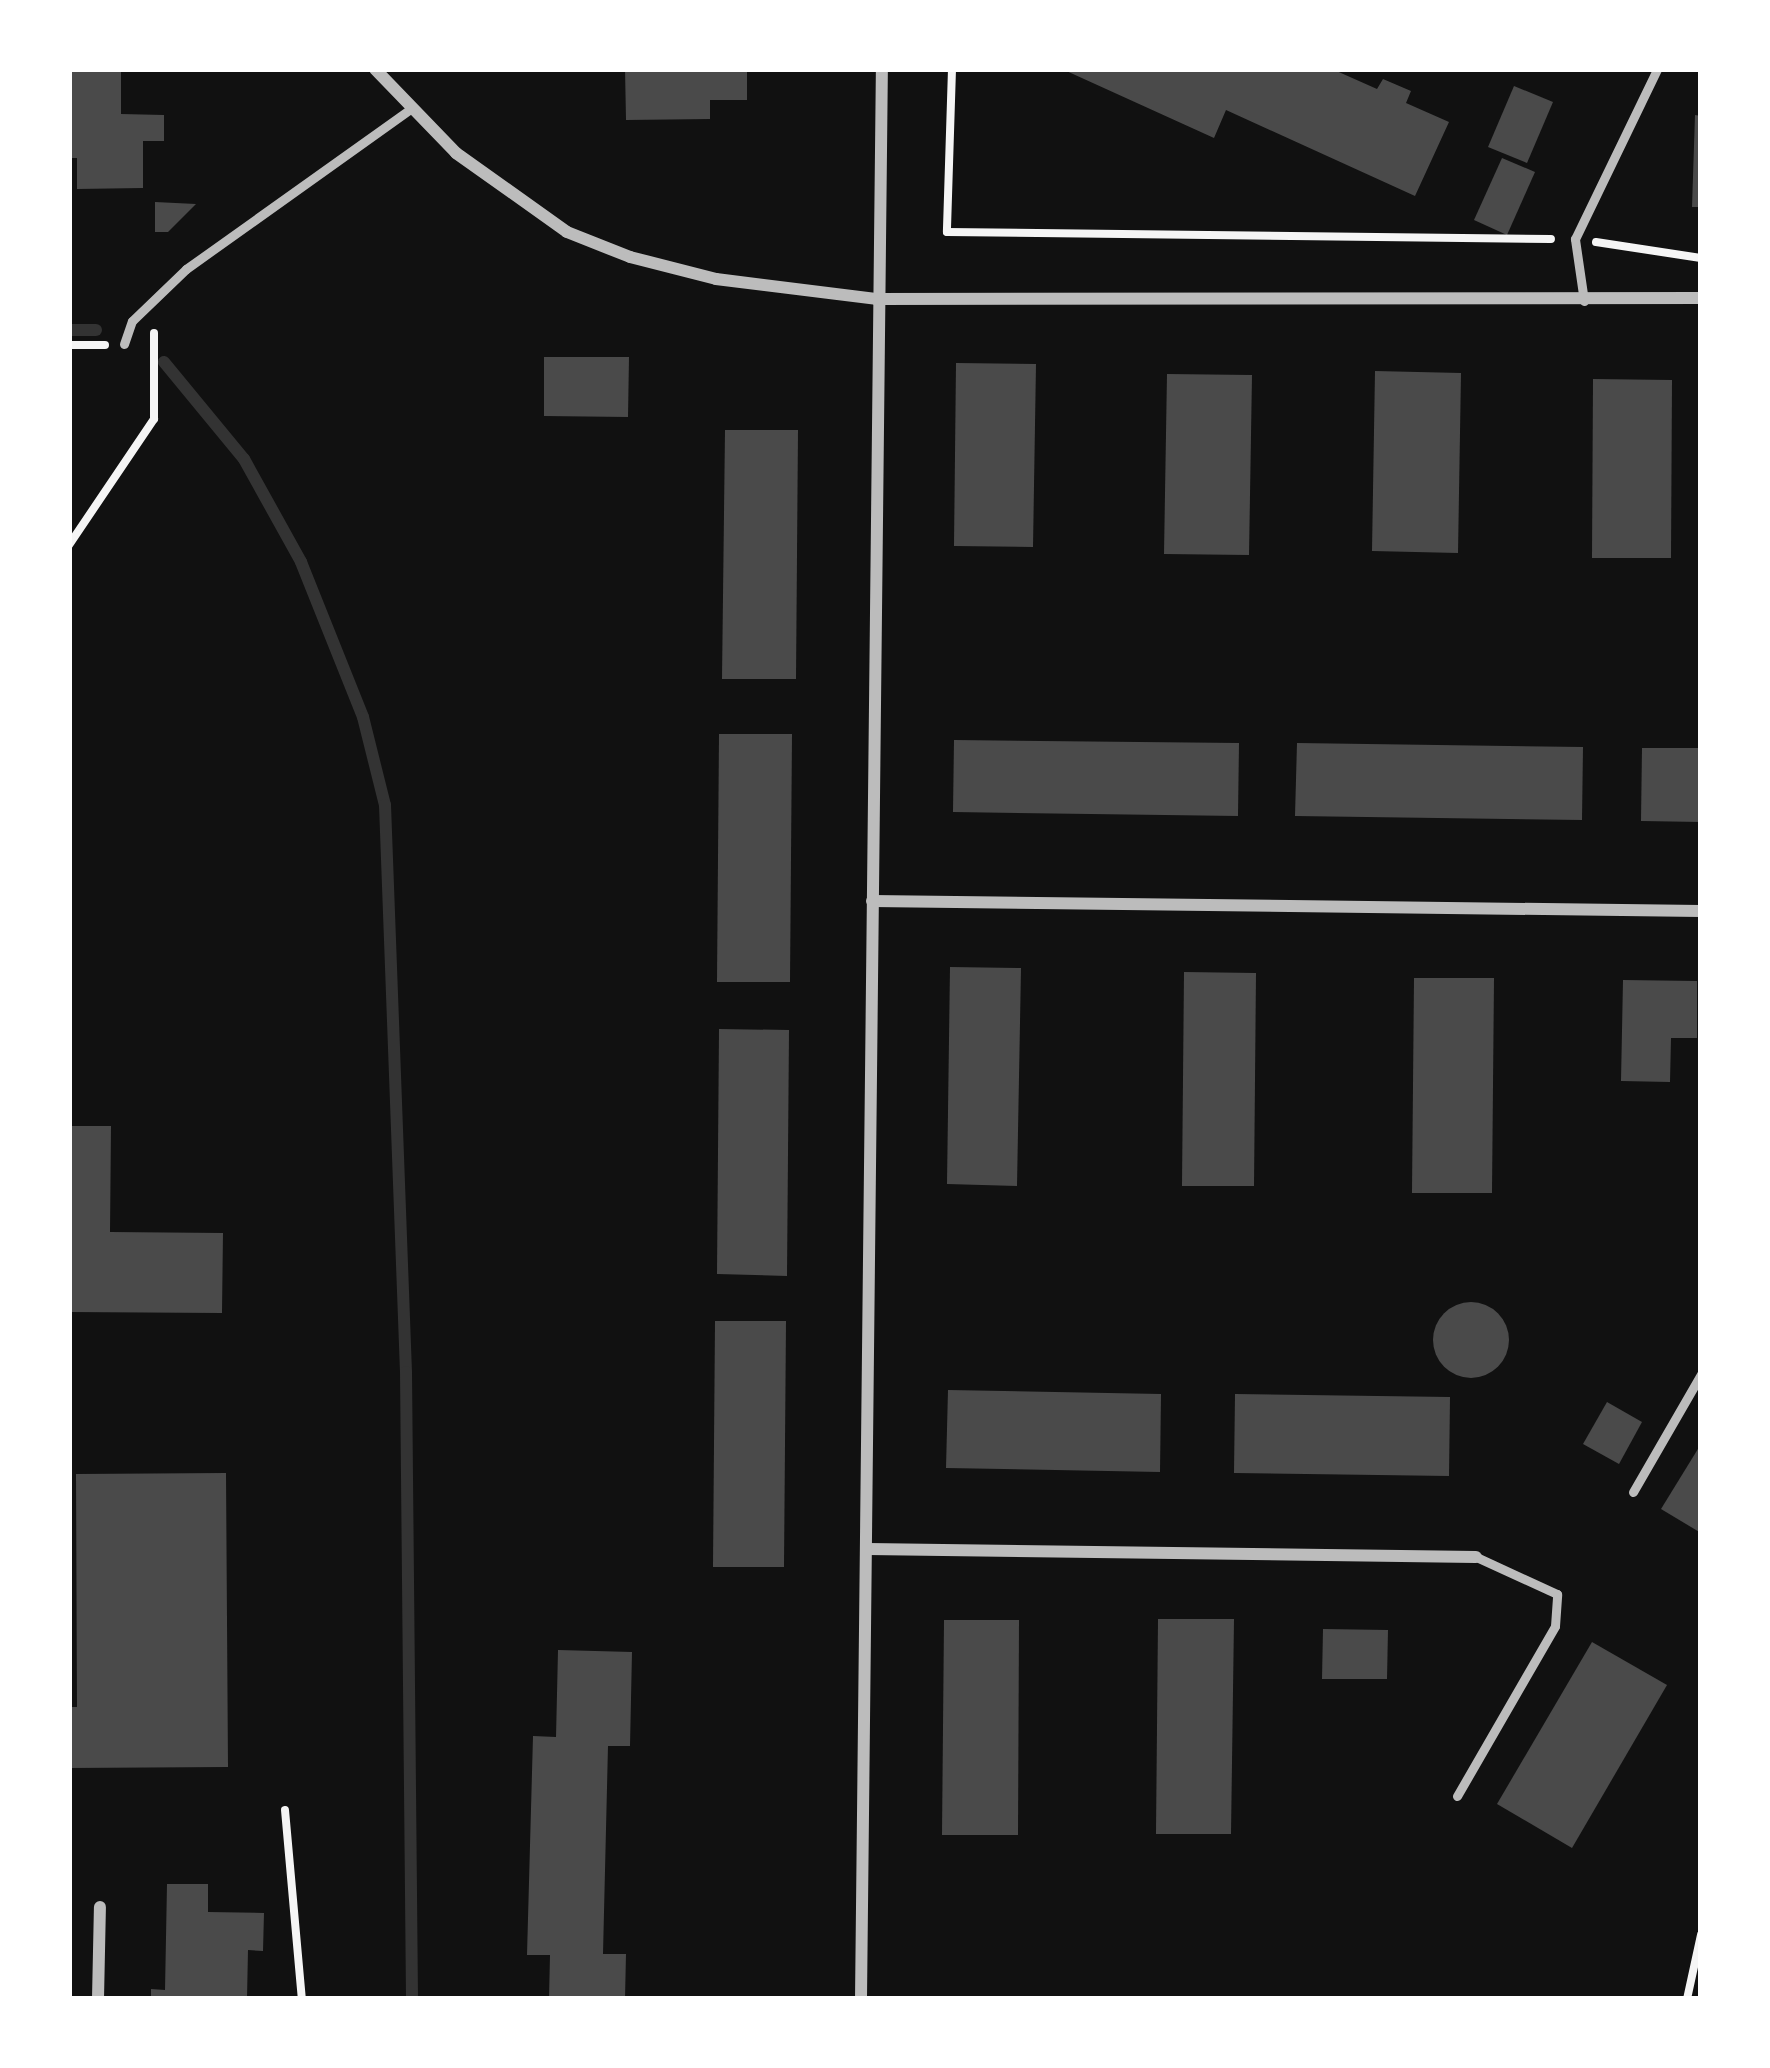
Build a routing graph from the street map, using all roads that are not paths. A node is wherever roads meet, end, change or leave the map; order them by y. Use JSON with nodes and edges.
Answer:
{"nodes":[{"id":1,"x":375,"y":69,"type":"edge"},
{"id":2,"x":882,"y":69,"type":"edge"},
{"id":3,"x":1657,"y":69,"type":"edge"},
{"id":4,"x":410,"y":109,"type":"junction"},
{"id":5,"x":1701,"y":298,"type":"edge"},
{"id":6,"x":876,"y":299,"type":"junction"},
{"id":7,"x":1585,"y":301,"type":"junction"},
{"id":8,"x":124,"y":344,"type":"dead end"},
{"id":9,"x":872,"y":901,"type":"junction"},
{"id":10,"x":1701,"y":911,"type":"edge"},
{"id":11,"x":1701,"y":1374,"type":"edge"},
{"id":12,"x":1633,"y":1492,"type":"dead end"},
{"id":13,"x":868,"y":1549,"type":"junction"},
{"id":14,"x":1476,"y":1557,"type":"joint"},
{"id":15,"x":1457,"y":1796,"type":"dead end"},
{"id":16,"x":100,"y":1907,"type":"dead end"},
{"id":17,"x":98,"y":1999,"type":"edge"},
{"id":18,"x":861,"y":1999,"type":"edge"}],
"edges":[{"from":1,"to":4,"type":"street"},
{"from":2,"to":6,"type":"street"},
{"from":3,"to":7,"type":"lane"},
{"from":4,"to":6,"type":"street"},
{"from":4,"to":8,"type":"lane"},
{"from":5,"to":7,"type":"street"},
{"from":6,"to":7,"type":"street"},
{"from":6,"to":9,"type":"street"},
{"from":9,"to":10,"type":"street"},
{"from":9,"to":13,"type":"street"},
{"from":11,"to":12,"type":"lane"},
{"from":13,"to":14,"type":"street"},
{"from":13,"to":18,"type":"street"},
{"from":14,"to":15,"type":"lane"},
{"from":16,"to":17,"type":"street"}]}
